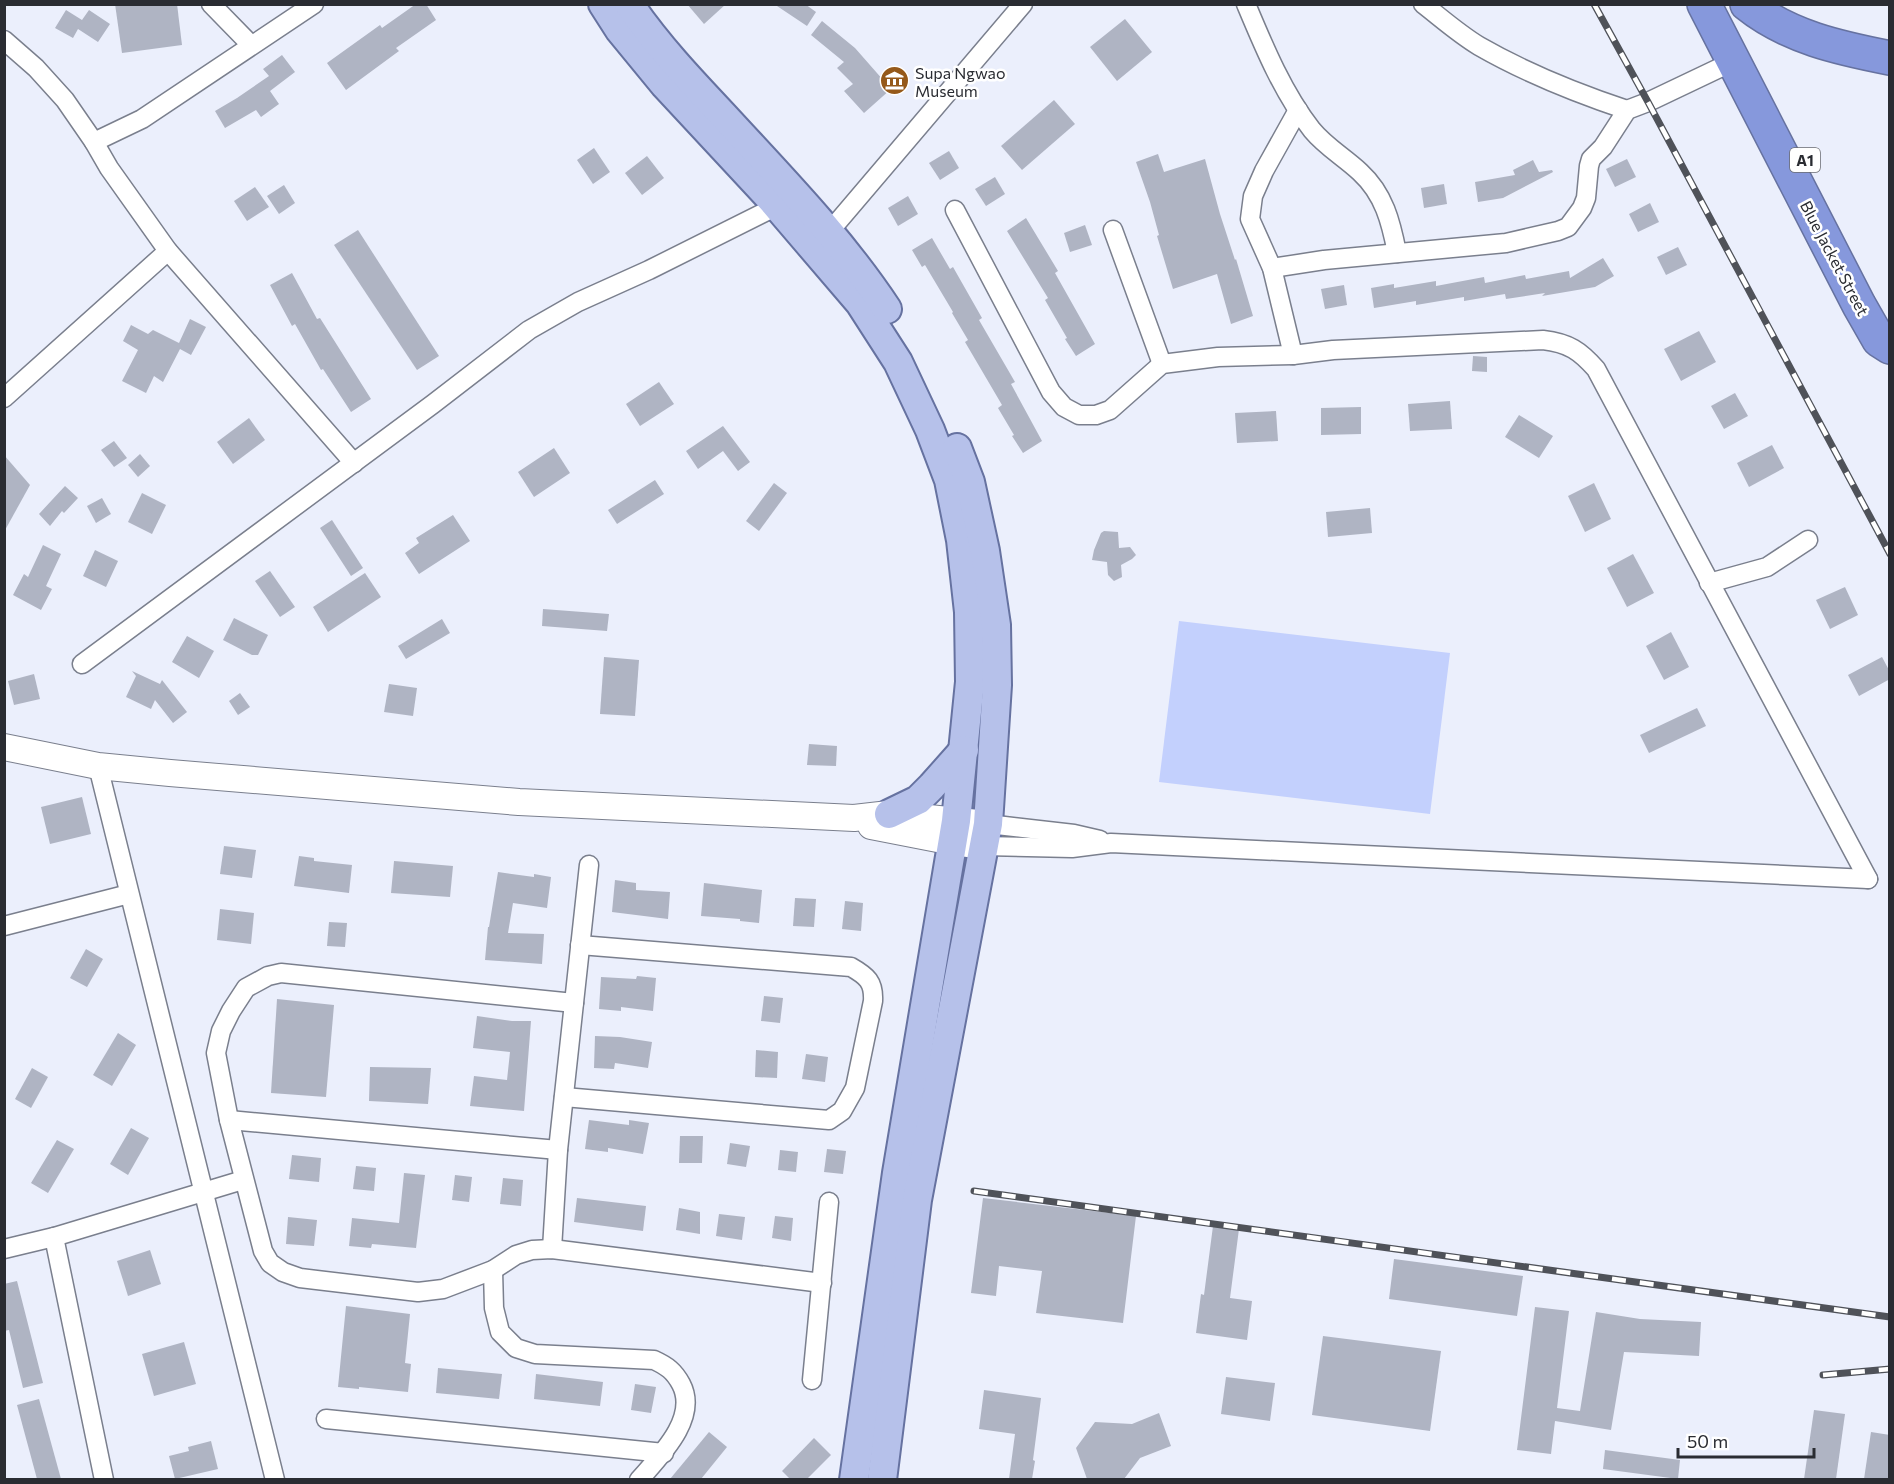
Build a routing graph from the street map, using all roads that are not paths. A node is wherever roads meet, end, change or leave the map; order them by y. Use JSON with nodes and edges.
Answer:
{"nodes":[{"id":1,"x":211,"y":4,"type":"edge"},
{"id":2,"x":314,"y":4,"type":"edge"},
{"id":3,"x":603,"y":4,"type":"edge"},
{"id":4,"x":629,"y":4,"type":"edge"},
{"id":5,"x":1023,"y":4,"type":"edge"},
{"id":6,"x":1246,"y":4,"type":"edge"},
{"id":7,"x":1423,"y":4,"type":"edge"},
{"id":8,"x":1704,"y":4,"type":"edge"},
{"id":9,"x":1727,"y":4,"type":"edge"},
{"id":10,"x":1746,"y":4,"type":"edge"},
{"id":11,"x":4,"y":40,"type":"edge"},
{"id":12,"x":251,"y":45,"type":"junction"},
{"id":13,"x":1890,"y":58,"type":"edge"},
{"id":14,"x":1732,"y":62,"type":"junction"},
{"id":15,"x":1298,"y":110,"type":"junction"},
{"id":16,"x":1627,"y":110,"type":"junction"},
{"id":17,"x":94,"y":142,"type":"junction"},
{"id":18,"x":777,"y":206,"type":"junction"},
{"id":19,"x":955,"y":210,"type":"dead end"},
{"id":20,"x":1113,"y":230,"type":"dead end"},
{"id":21,"x":822,"y":241,"type":"junction"},
{"id":22,"x":168,"y":252,"type":"junction"},
{"id":23,"x":1397,"y":253,"type":"junction"},
{"id":24,"x":1272,"y":268,"type":"junction"},
{"id":25,"x":1890,"y":311,"type":"edge"},
{"id":26,"x":1890,"y":347,"type":"edge"},
{"id":27,"x":1293,"y":355,"type":"junction"},
{"id":28,"x":1162,"y":364,"type":"junction"},
{"id":29,"x":4,"y":398,"type":"edge"},
{"id":30,"x":354,"y":463,"type":"junction"},
{"id":31,"x":1808,"y":540,"type":"dead end"},
{"id":32,"x":1709,"y":583,"type":"junction"},
{"id":33,"x":82,"y":664,"type":"dead end"},
{"id":34,"x":4,"y":747,"type":"edge"},
{"id":35,"x":963,"y":750,"type":"junction"},
{"id":36,"x":98,"y":766,"type":"junction"},
{"id":37,"x":889,"y":814,"type":"junction"},
{"id":38,"x":855,"y":818,"type":"junction"},
{"id":39,"x":954,"y":832,"type":"junction"},
{"id":40,"x":986,"y":835,"type":"junction"},
{"id":41,"x":589,"y":865,"type":"dead end"},
{"id":42,"x":129,"y":894,"type":"junction"},
{"id":43,"x":4,"y":926,"type":"edge"},
{"id":44,"x":580,"y":945,"type":"junction"},
{"id":45,"x":574,"y":1004,"type":"junction"},
{"id":46,"x":564,"y":1097,"type":"junction"},
{"id":47,"x":229,"y":1120,"type":"junction"},
{"id":48,"x":558,"y":1150,"type":"junction"},
{"id":49,"x":243,"y":1180,"type":"junction"},
{"id":50,"x":203,"y":1191,"type":"junction"},
{"id":51,"x":829,"y":1202,"type":"dead end"},
{"id":52,"x":54,"y":1237,"type":"junction"},
{"id":53,"x":4,"y":1249,"type":"edge"},
{"id":54,"x":552,"y":1249,"type":"junction"},
{"id":55,"x":493,"y":1270,"type":"junction"},
{"id":56,"x":822,"y":1283,"type":"junction"},
{"id":57,"x":812,"y":1380,"type":"dead end"},
{"id":58,"x":326,"y":1419,"type":"dead end"},
{"id":59,"x":664,"y":1453,"type":"junction"},
{"id":60,"x":104,"y":1479,"type":"edge"},
{"id":61,"x":275,"y":1479,"type":"edge"},
{"id":62,"x":639,"y":1479,"type":"edge"},
{"id":63,"x":854,"y":1479,"type":"edge"},
{"id":64,"x":882,"y":1479,"type":"edge"}],
"edges":[{"from":1,"to":12,"type":"street"},
{"from":2,"to":12,"type":"street"},
{"from":3,"to":18,"type":"main road"},
{"from":4,"to":21,"type":"main road"},
{"from":5,"to":21,"type":"street"},
{"from":6,"to":15,"type":"street"},
{"from":7,"to":16,"type":"street"},
{"from":8,"to":14,"type":"highway","name":"Blue Jacket Street","number":"A1"},
{"from":9,"to":25,"type":"highway","name":"Blue Jacket Street","number":"A1"},
{"from":10,"to":13,"type":"highway"},
{"from":11,"to":17,"type":"street"},
{"from":12,"to":17,"type":"street"},
{"from":14,"to":16,"type":"street"},
{"from":14,"to":26,"type":"highway","name":"Blue Jacket Street","number":"A1"},
{"from":15,"to":23,"type":"street"},
{"from":15,"to":24,"type":"street"},
{"from":16,"to":23,"type":"street"},
{"from":17,"to":22,"type":"street"},
{"from":18,"to":21,"type":"main road"},
{"from":18,"to":30,"type":"street"},
{"from":19,"to":28,"type":"street"},
{"from":20,"to":28,"type":"street"},
{"from":21,"to":35,"type":"main road"},
{"from":21,"to":40,"type":"main road"},
{"from":22,"to":29,"type":"street"},
{"from":22,"to":30,"type":"street"},
{"from":23,"to":24,"type":"street"},
{"from":24,"to":27,"type":"street"},
{"from":27,"to":28,"type":"street"},
{"from":27,"to":32,"type":"street"},
{"from":30,"to":33,"type":"street"},
{"from":31,"to":32,"type":"street"},
{"from":32,"to":40,"type":"street"},
{"from":34,"to":36,"type":"street"},
{"from":35,"to":37,"type":"main road"},
{"from":35,"to":39,"type":"main road"},
{"from":36,"to":38,"type":"street"},
{"from":36,"to":42,"type":"street"},
{"from":37,"to":38,"type":"street"},
{"from":37,"to":39,"type":"street"},
{"from":38,"to":39,"type":"street"},
{"from":39,"to":40,"type":"street"},
{"from":39,"to":63,"type":"main road"},
{"from":40,"to":64,"type":"main road"},
{"from":41,"to":44,"type":"street"},
{"from":42,"to":43,"type":"street"},
{"from":42,"to":50,"type":"street"},
{"from":44,"to":45,"type":"street"},
{"from":44,"to":46,"type":"street"},
{"from":45,"to":46,"type":"street"},
{"from":45,"to":47,"type":"street"},
{"from":46,"to":48,"type":"street"},
{"from":47,"to":48,"type":"street"},
{"from":47,"to":49,"type":"street"},
{"from":48,"to":54,"type":"street"},
{"from":49,"to":50,"type":"street"},
{"from":49,"to":55,"type":"street"},
{"from":50,"to":52,"type":"street"},
{"from":50,"to":61,"type":"street"},
{"from":51,"to":56,"type":"street"},
{"from":52,"to":53,"type":"street"},
{"from":52,"to":60,"type":"street"},
{"from":54,"to":55,"type":"street"},
{"from":54,"to":56,"type":"street"},
{"from":55,"to":59,"type":"street"},
{"from":56,"to":57,"type":"street"},
{"from":58,"to":59,"type":"street"},
{"from":59,"to":62,"type":"street"}]}
